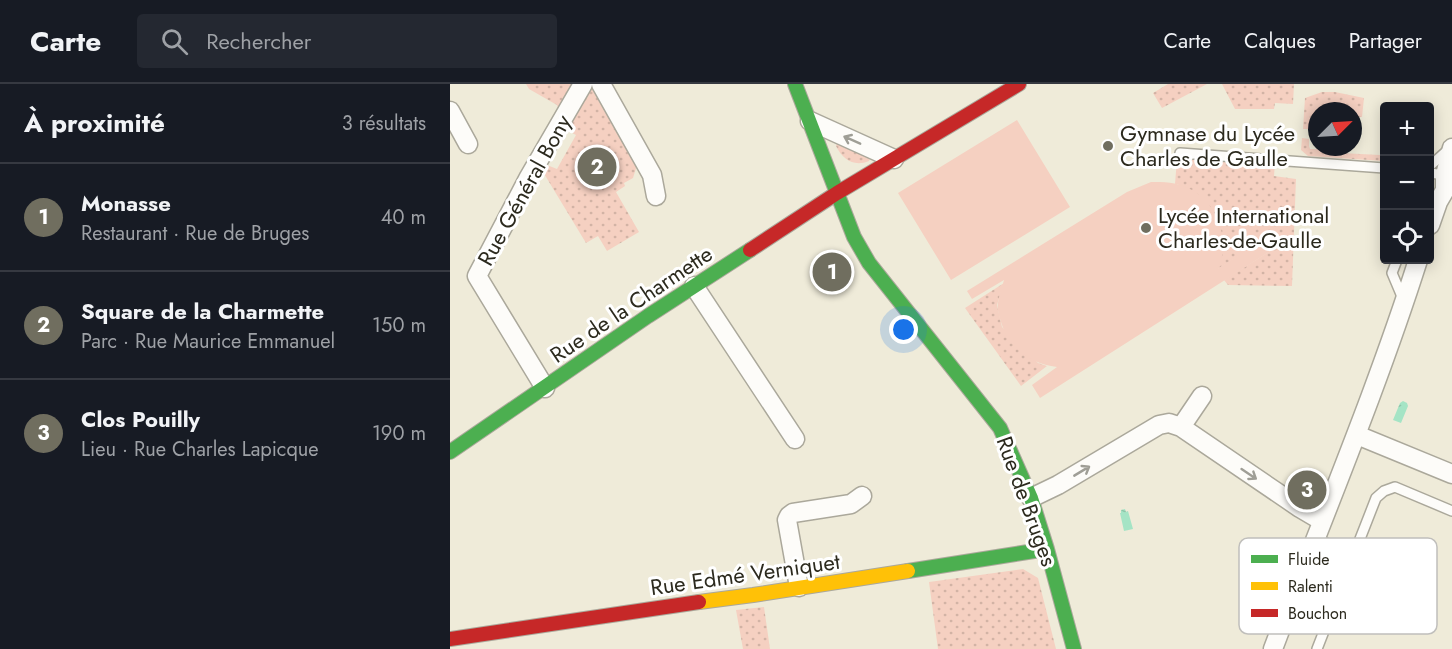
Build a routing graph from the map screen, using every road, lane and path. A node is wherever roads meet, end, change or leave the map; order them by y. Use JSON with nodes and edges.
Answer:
{"nodes":[{"id":1,"x":583,"y":84,"type":"edge"},
{"id":2,"x":601,"y":84,"type":"edge"},
{"id":3,"x":795,"y":84,"type":"edge"},
{"id":4,"x":1019,"y":84,"type":"edge"},
{"id":5,"x":997,"y":90,"type":"edge"},
{"id":6,"x":450,"y":111,"type":"edge"},
{"id":7,"x":810,"y":121,"type":"junction"},
{"id":8,"x":468,"y":144,"type":"dead end"},
{"id":9,"x":1452,"y":148,"type":"edge"},
{"id":10,"x":1180,"y":153,"type":"dead end"},
{"id":11,"x":894,"y":159,"type":"junction"},
{"id":12,"x":1380,"y":168,"type":"edge"},
{"id":13,"x":1440,"y":179,"type":"edge"},
{"id":14,"x":837,"y":193,"type":"junction"},
{"id":15,"x":656,"y":196,"type":"dead end"},
{"id":16,"x":1434,"y":214,"type":"edge"},
{"id":17,"x":1395,"y":264,"type":"edge"},
{"id":18,"x":1417,"y":264,"type":"edge"},
{"id":19,"x":694,"y":286,"type":"junction"},
{"id":20,"x":1404,"y":303,"type":"junction"},
{"id":21,"x":545,"y":388,"type":"junction"},
{"id":22,"x":1202,"y":396,"type":"dead end"},
{"id":23,"x":1181,"y":427,"type":"junction"},
{"id":24,"x":1357,"y":435,"type":"junction"},
{"id":25,"x":795,"y":439,"type":"dead end"},
{"id":26,"x":450,"y":452,"type":"edge"},
{"id":27,"x":1452,"y":474,"type":"edge"},
{"id":28,"x":862,"y":496,"type":"dead end"},
{"id":29,"x":1031,"y":498,"type":"junction"},
{"id":30,"x":1452,"y":511,"type":"edge"},
{"id":31,"x":1319,"y":530,"type":"junction"},
{"id":32,"x":1316,"y":538,"type":"edge"},
{"id":33,"x":1330,"y":538,"type":"edge"},
{"id":34,"x":1361,"y":538,"type":"edge"},
{"id":35,"x":1047,"y":549,"type":"junction"},
{"id":36,"x":799,"y":587,"type":"junction"},
{"id":37,"x":1279,"y":634,"type":"edge"},
{"id":38,"x":1323,"y":634,"type":"edge"},
{"id":39,"x":450,"y":639,"type":"edge"},
{"id":40,"x":1074,"y":649,"type":"edge"},
{"id":41,"x":1273,"y":649,"type":"edge"},
{"id":42,"x":1317,"y":649,"type":"edge"}],
"edges":[{"from":1,"to":21,"type":"street","name":"Rue Général Bony"},
{"from":2,"to":15,"type":"street"},
{"from":3,"to":7,"type":"street","name":"Rue de Bruges"},
{"from":4,"to":5,"type":"street","name":"Rue de la Charmette"},
{"from":5,"to":11,"type":"street","name":"Rue de la Charmette"},
{"from":6,"to":8,"type":"street"},
{"from":11,"to":7,"type":"street","one_way":true},
{"from":7,"to":14,"type":"street","name":"Rue de Bruges"},
{"from":9,"to":13,"type":"street"},
{"from":10,"to":12,"type":"lane"},
{"from":11,"to":14,"type":"street","name":"Rue de la Charmette"},
{"from":13,"to":16,"type":"street"},
{"from":14,"to":19,"type":"street","name":"Rue de la Charmette"},
{"from":14,"to":29,"type":"street","name":"Rue de Bruges"},
{"from":17,"to":20,"type":"lane"},
{"from":18,"to":20,"type":"street"},
{"from":19,"to":21,"type":"street","name":"Rue de la Charmette"},
{"from":19,"to":25,"type":"street"},
{"from":20,"to":24,"type":"street"},
{"from":21,"to":26,"type":"street","name":"Rue de la Charmette"},
{"from":22,"to":23,"type":"street"},
{"from":29,"to":23,"type":"street","one_way":true},
{"from":23,"to":31,"type":"street","one_way":true},
{"from":24,"to":27,"type":"street"},
{"from":24,"to":31,"type":"street"},
{"from":28,"to":36,"type":"street"},
{"from":29,"to":35,"type":"street","name":"Rue de Bruges"},
{"from":30,"to":34,"type":"lane"},
{"from":31,"to":32,"type":"street"},
{"from":31,"to":33,"type":"lane"},
{"from":35,"to":36,"type":"street","name":"Rue Edmé Verniquet"},
{"from":35,"to":40,"type":"street","name":"Rue de Bruges"},
{"from":36,"to":39,"type":"street","name":"Rue Edmé Verniquet"},
{"from":37,"to":41,"type":"street"},
{"from":38,"to":42,"type":"lane"}]}
